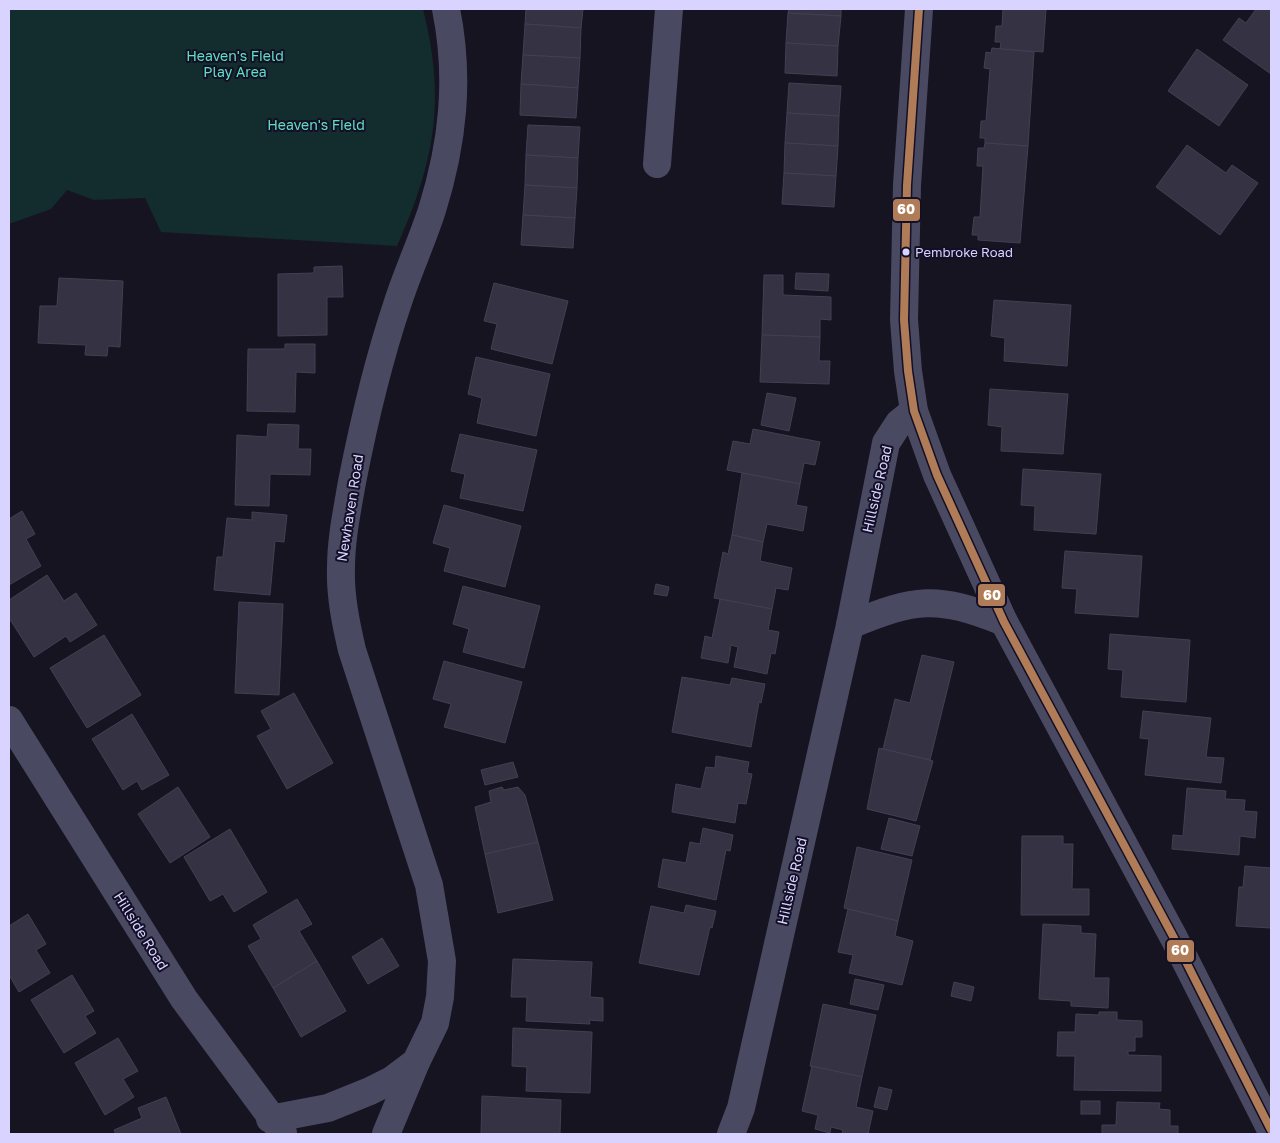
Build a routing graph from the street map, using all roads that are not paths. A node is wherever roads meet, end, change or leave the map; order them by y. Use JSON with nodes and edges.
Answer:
{"nodes":[{"id":1,"x":446,"y":9,"type":"edge"},
{"id":2,"x":669,"y":9,"type":"edge"},
{"id":3,"x":919,"y":9,"type":"edge"},
{"id":4,"x":657,"y":164,"type":"dead end"},
{"id":5,"x":914,"y":411,"type":"junction"},
{"id":6,"x":1004,"y":622,"type":"junction"},
{"id":7,"x":850,"y":626,"type":"junction"},
{"id":8,"x":9,"y":720,"type":"edge"},
{"id":9,"x":416,"y":1062,"type":"junction"},
{"id":10,"x":1246,"y":1078,"type":"junction"},
{"id":11,"x":1271,"y":1089,"type":"edge"},
{"id":12,"x":277,"y":1126,"type":"edge"},
{"id":13,"x":1271,"y":1130,"type":"edge"},
{"id":14,"x":386,"y":1134,"type":"edge"},
{"id":15,"x":731,"y":1134,"type":"edge"}],
"edges":[{"from":1,"to":9,"type":"street","name":"Newhaven Road"},
{"from":2,"to":4,"type":"street"},
{"from":3,"to":5,"type":"street"},
{"from":5,"to":6,"type":"street"},
{"from":5,"to":7,"type":"street","name":"Hillside Road"},
{"from":6,"to":7,"type":"street"},
{"from":6,"to":10,"type":"street"},
{"from":7,"to":15,"type":"street","name":"Hillside Road"},
{"from":8,"to":12,"type":"street","name":"Hillside Road"},
{"from":9,"to":12,"type":"street","name":"Newhaven Road"},
{"from":9,"to":14,"type":"street","name":"Newhaven Road"},
{"from":10,"to":11,"type":"street"},
{"from":10,"to":13,"type":"street"}]}
